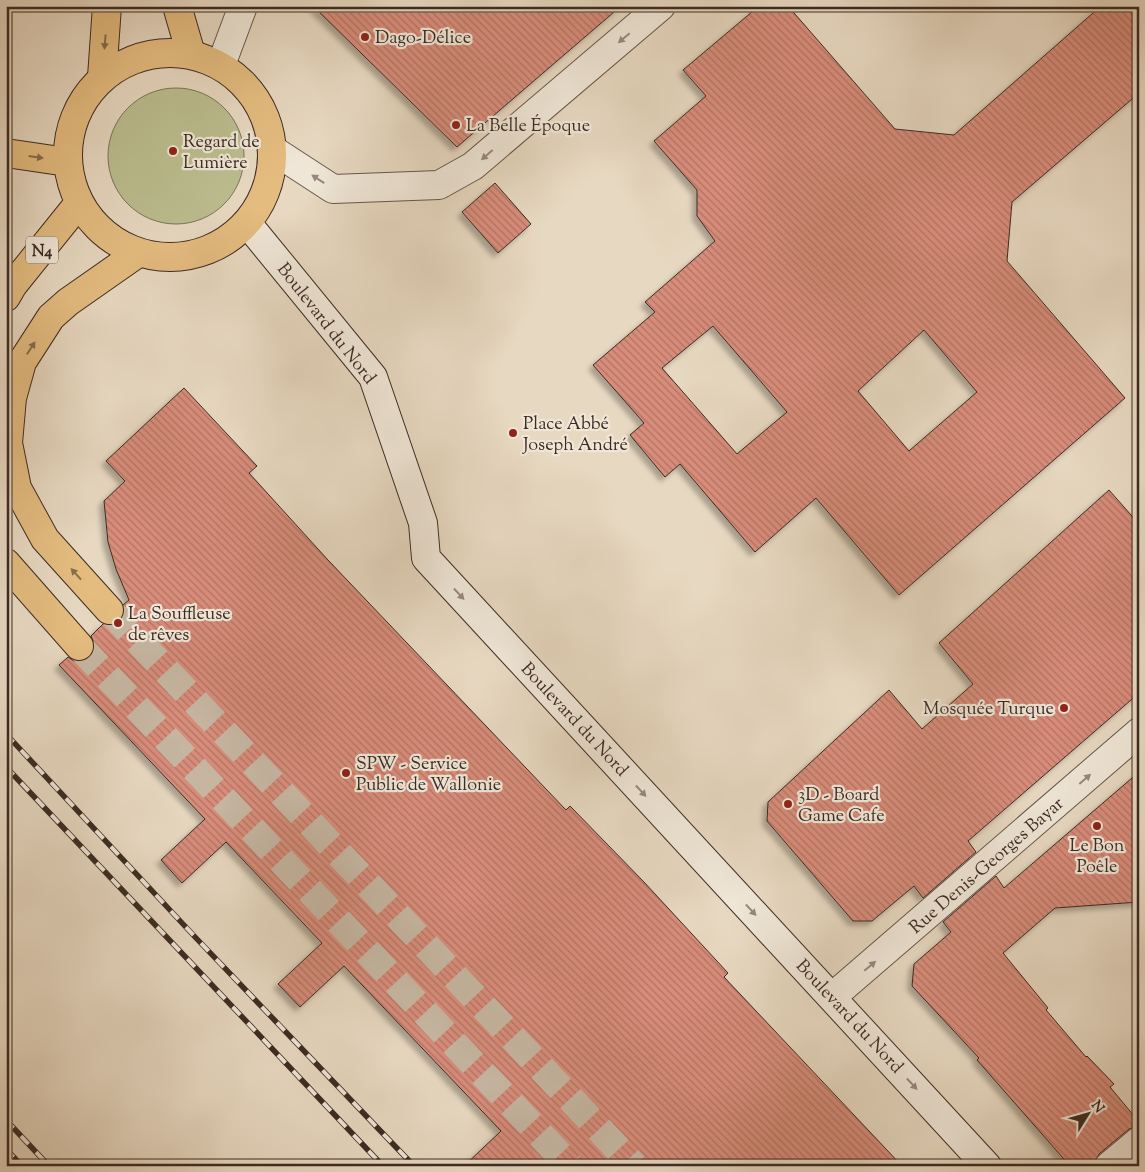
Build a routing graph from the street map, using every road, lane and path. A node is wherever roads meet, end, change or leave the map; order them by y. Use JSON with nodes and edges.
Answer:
{"nodes":[{"id":1,"x":108,"y":6,"type":"edge"},
{"id":2,"x":177,"y":6,"type":"edge"},
{"id":3,"x":244,"y":6,"type":"edge"},
{"id":4,"x":661,"y":6,"type":"edge"},
{"id":5,"x":192,"y":54,"type":"junction"},
{"id":6,"x":221,"y":66,"type":"junction"},
{"id":7,"x":102,"y":77,"type":"junction"},
{"id":8,"x":273,"y":150,"type":"junction"},
{"id":9,"x":6,"y":153,"type":"edge"},
{"id":10,"x":67,"y":162,"type":"junction"},
{"id":11,"x":79,"y":203,"type":"junction"},
{"id":12,"x":247,"y":223,"type":"junction"},
{"id":13,"x":138,"y":252,"type":"junction"},
{"id":14,"x":6,"y":297,"type":"edge"},
{"id":15,"x":6,"y":563,"type":"edge"},
{"id":16,"x":109,"y":610,"type":"tunnel mouth"},
{"id":17,"x":79,"y":646,"type":"tunnel mouth"},
{"id":18,"x":1139,"y":732,"type":"edge"},
{"id":19,"x":832,"y":997,"type":"junction"},
{"id":20,"x":1139,"y":1141,"type":"edge"},
{"id":21,"x":987,"y":1166,"type":"edge"},
{"id":22,"x":1109,"y":1166,"type":"edge"}],
"edges":[{"from":1,"to":7,"type":"main road","one_way":true},
{"from":2,"to":5,"type":"main road"},
{"from":3,"to":6,"type":"street"},
{"from":4,"to":8,"type":"street","one_way":true},
{"from":5,"to":6,"type":"main road"},
{"from":5,"to":7,"type":"main road"},
{"from":6,"to":8,"type":"main road"},
{"from":7,"to":10,"type":"main road"},
{"from":8,"to":12,"type":"main road"},
{"from":9,"to":10,"type":"main road","one_way":true},
{"from":10,"to":11,"type":"main road"},
{"from":11,"to":13,"type":"main road"},
{"from":11,"to":14,"type":"main road","number":"N4"},
{"from":12,"to":13,"type":"main road"},
{"from":12,"to":19,"type":"street","name":"Boulevard du Nord","one_way":true},
{"from":16,"to":13,"type":"main road","one_way":true},
{"from":15,"to":17,"type":"main road"},
{"from":19,"to":18,"type":"street","name":"Rue Denis-Georges Bayar","one_way":true},
{"from":19,"to":21,"type":"street","name":"Boulevard du Nord","one_way":true},
{"from":20,"to":22,"type":"street"}]}
